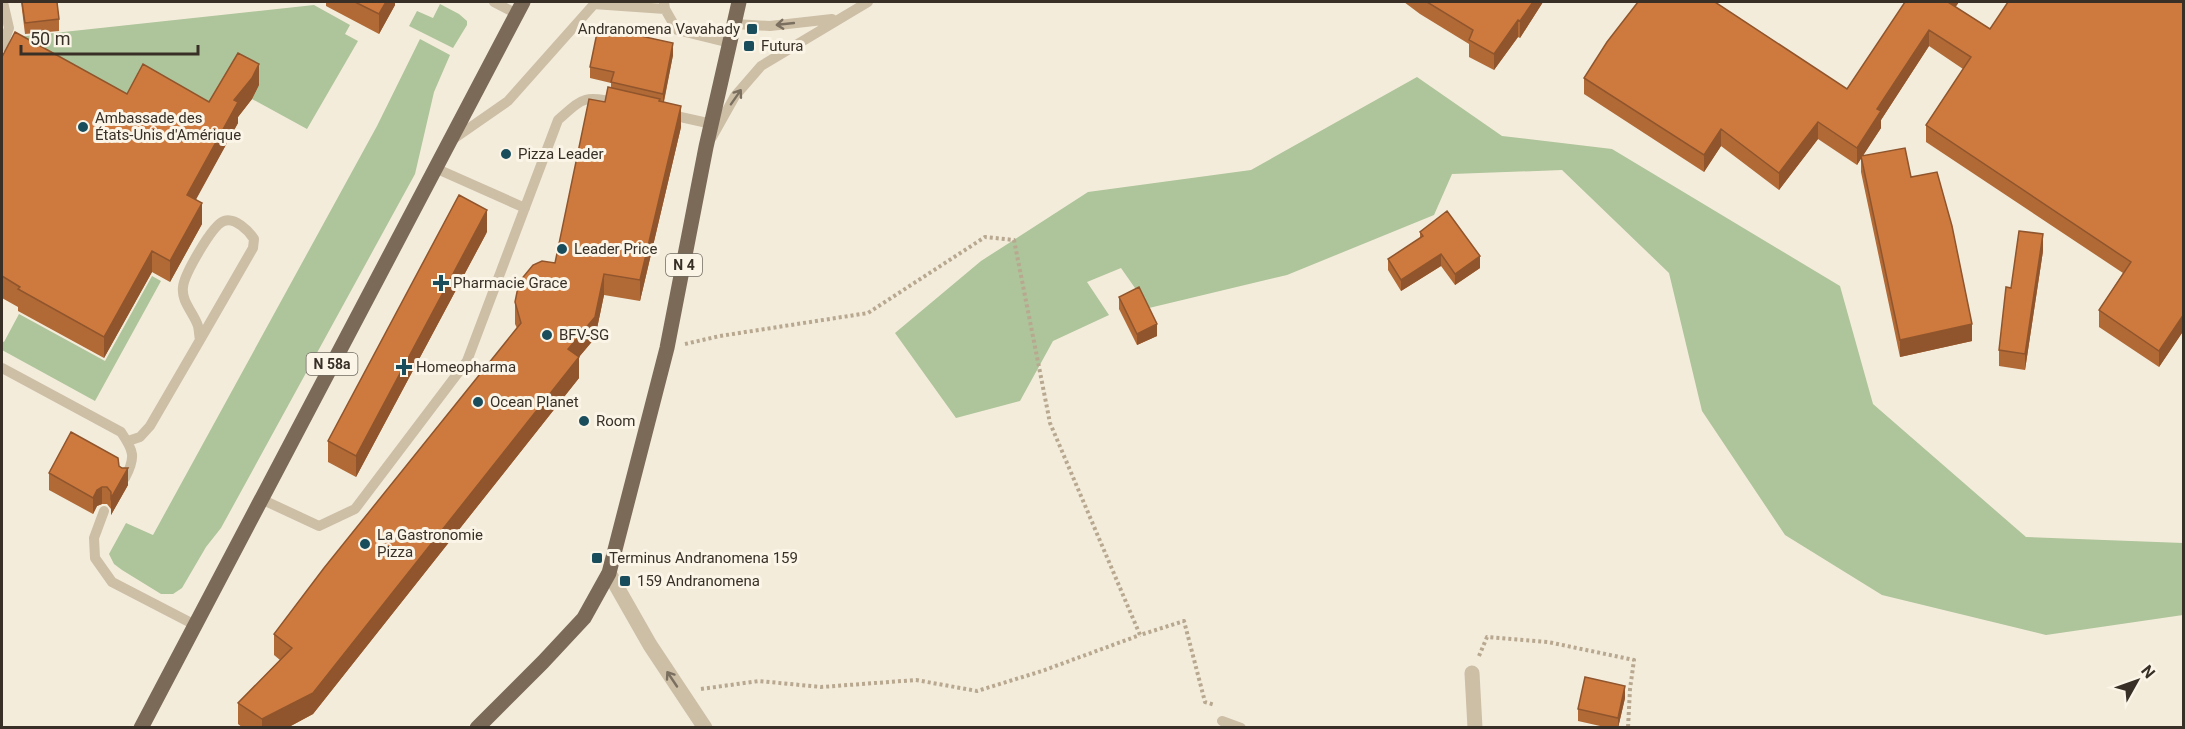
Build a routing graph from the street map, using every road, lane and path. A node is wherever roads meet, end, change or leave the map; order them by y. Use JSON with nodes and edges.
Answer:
{"nodes":[{"id":1,"x":3,"y":2,"type":"edge"},
{"id":2,"x":494,"y":2,"type":"edge"},
{"id":3,"x":739,"y":2,"type":"edge"},
{"id":4,"x":868,"y":2,"type":"edge"},
{"id":5,"x":595,"y":3,"type":"edge"},
{"id":6,"x":664,"y":5,"type":"edge"},
{"id":7,"x":520,"y":8,"type":"edge"},
{"id":8,"x":836,"y":19,"type":"junction"},
{"id":9,"x":735,"y":24,"type":"junction"},
{"id":10,"x":730,"y":43,"type":"junction"},
{"id":11,"x":2,"y":47,"type":"edge"},
{"id":12,"x":630,"y":106,"type":"edge"},
{"id":13,"x":654,"y":111,"type":"edge"},
{"id":14,"x":712,"y":124,"type":"junction"},
{"id":15,"x":449,"y":142,"type":"junction"},
{"id":16,"x":706,"y":147,"type":"junction"},
{"id":17,"x":435,"y":168,"type":"junction"},
{"id":18,"x":525,"y":208,"type":"junction"},
{"id":19,"x":200,"y":340,"type":"junction"},
{"id":20,"x":699,"y":341,"type":"dead end"},
{"id":21,"x":2,"y":368,"type":"edge"},
{"id":22,"x":128,"y":441,"type":"junction"},
{"id":23,"x":125,"y":478,"type":"edge"},
{"id":24,"x":261,"y":499,"type":"junction"},
{"id":25,"x":104,"y":511,"type":"dead end"},
{"id":26,"x":609,"y":573,"type":"junction"},
{"id":27,"x":195,"y":625,"type":"junction"},
{"id":28,"x":1140,"y":636,"type":"junction"},
{"id":29,"x":1472,"y":673,"type":"joint"},
{"id":30,"x":680,"y":690,"type":"junction"},
{"id":31,"x":1226,"y":708,"type":"dead end"},
{"id":32,"x":1222,"y":721,"type":"dead end"},
{"id":33,"x":141,"y":728,"type":"edge"},
{"id":34,"x":477,"y":728,"type":"edge"},
{"id":35,"x":705,"y":728,"type":"edge"},
{"id":36,"x":1242,"y":728,"type":"edge"},
{"id":37,"x":1475,"y":728,"type":"edge"},
{"id":38,"x":1628,"y":728,"type":"edge"}],
"edges":[{"from":1,"to":11,"type":"lane"},
{"from":2,"to":7,"type":"lane"},
{"from":3,"to":9,"type":"main road","number":"N 4"},
{"from":4,"to":8,"type":"lane"},
{"from":5,"to":6,"type":"lane"},
{"from":5,"to":15,"type":"lane"},
{"from":6,"to":10,"type":"lane"},
{"from":7,"to":15,"type":"main road","number":"N 58a"},
{"from":8,"to":9,"type":"lane","one_way":true},
{"from":16,"to":8,"type":"lane","one_way":true},
{"from":9,"to":10,"type":"main road","number":"N 4"},
{"from":10,"to":14,"type":"main road","number":"N 4"},
{"from":12,"to":18,"type":"lane"},
{"from":13,"to":14,"type":"lane"},
{"from":14,"to":16,"type":"main road","number":"N 4"},
{"from":15,"to":17,"type":"main road","number":"N 58a"},
{"from":16,"to":26,"type":"main road","number":"N 4"},
{"from":17,"to":18,"type":"lane"},
{"from":17,"to":24,"type":"main road","number":"N 58a"},
{"from":18,"to":24,"type":"lane"},
{"from":19,"to":19,"type":"lane"},
{"from":19,"to":22,"type":"lane"},
{"from":20,"to":28,"type":"path"},
{"from":21,"to":22,"type":"lane"},
{"from":22,"to":23,"type":"lane"},
{"from":24,"to":27,"type":"main road","number":"N 58a"},
{"from":25,"to":27,"type":"lane"},
{"from":30,"to":26,"type":"street","one_way":true},
{"from":26,"to":34,"type":"main road","number":"N 4"},
{"from":27,"to":33,"type":"main road","number":"N 58a"},
{"from":28,"to":30,"type":"path"},
{"from":28,"to":31,"type":"path"},
{"from":29,"to":37,"type":"street"},
{"from":29,"to":38,"type":"path"},
{"from":30,"to":35,"type":"street"},
{"from":32,"to":36,"type":"lane"}]}
